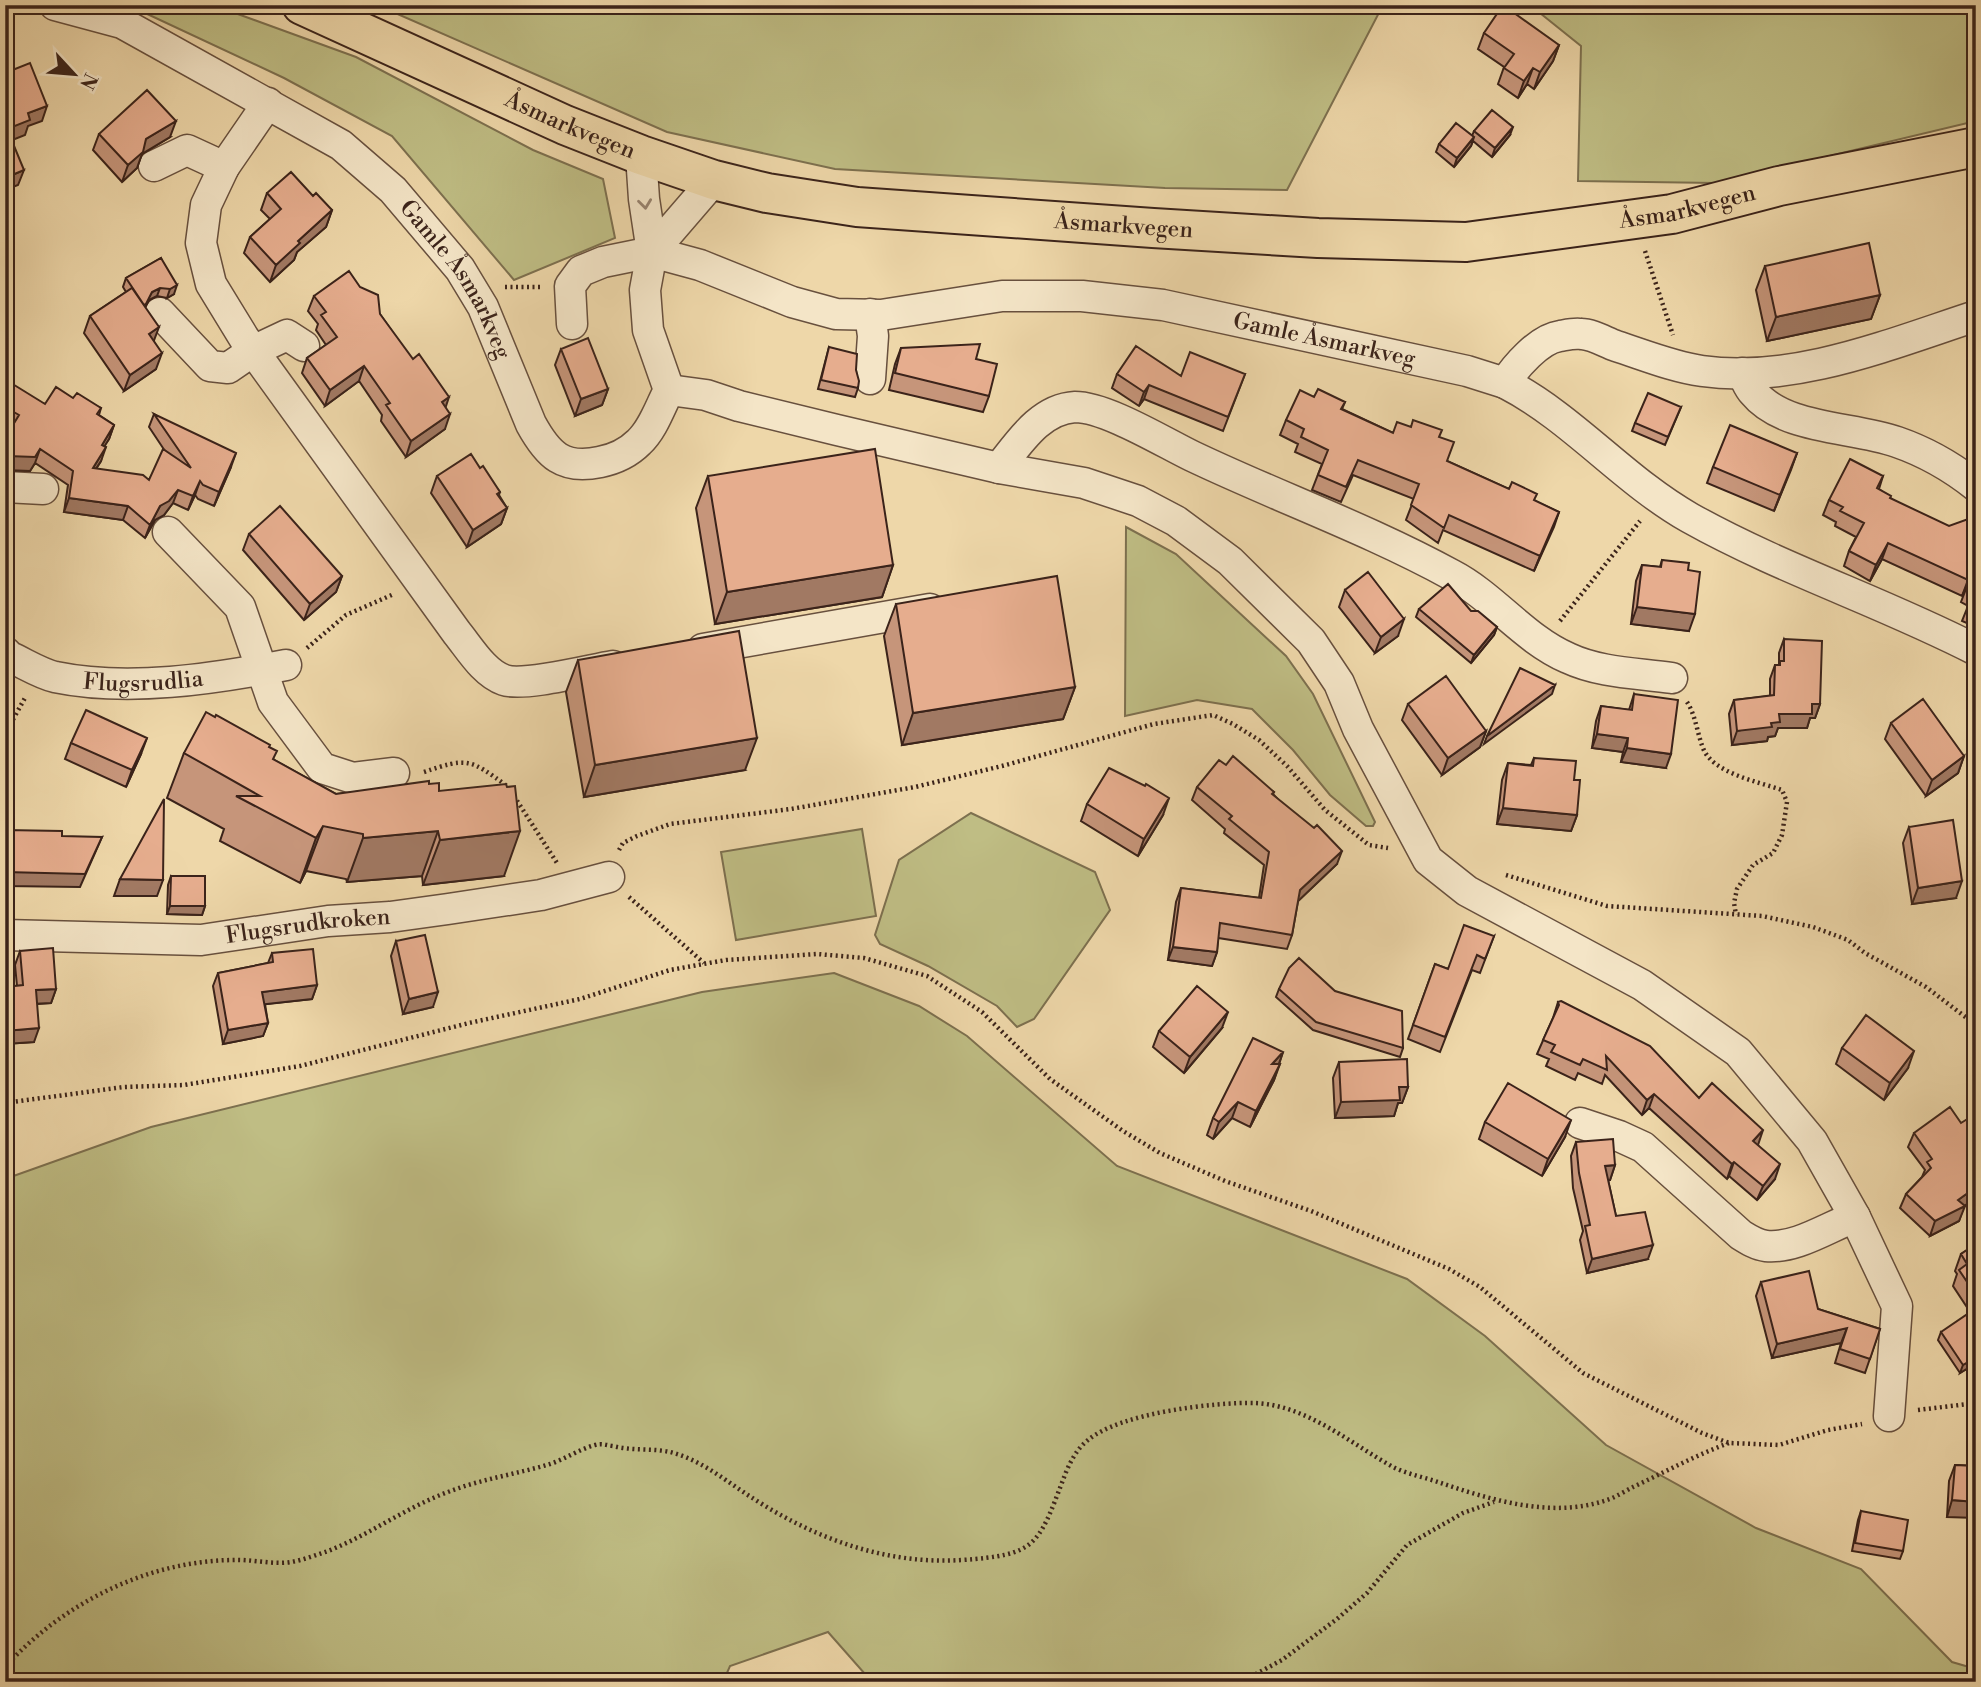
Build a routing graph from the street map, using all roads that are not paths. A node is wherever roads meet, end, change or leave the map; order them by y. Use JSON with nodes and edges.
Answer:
{"nodes":[{"id":1,"x":55,"y":5,"type":"edge"},
{"id":2,"x":302,"y":5,"type":"edge"},
{"id":3,"x":268,"y":103,"type":"junction"},
{"id":4,"x":1976,"y":147,"type":"edge"},
{"id":5,"x":641,"y":155,"type":"junction"},
{"id":6,"x":154,"y":166,"type":"dead end"},
{"id":7,"x":224,"y":167,"type":"junction"},
{"id":8,"x":714,"y":180,"type":"junction"},
{"id":9,"x":652,"y":252,"type":"junction"},
{"id":10,"x":160,"y":313,"type":"dead end"},
{"id":11,"x":870,"y":314,"type":"junction"},
{"id":12,"x":1976,"y":316,"type":"edge"},
{"id":13,"x":572,"y":324,"type":"dead end"},
{"id":14,"x":304,"y":346,"type":"dead end"},
{"id":15,"x":253,"y":351,"type":"junction"},
{"id":16,"x":1742,"y":373,"type":"junction"},
{"id":17,"x":870,"y":379,"type":"dead end"},
{"id":18,"x":1505,"y":383,"type":"junction"},
{"id":19,"x":669,"y":390,"type":"junction"},
{"id":20,"x":999,"y":468,"type":"junction"},
{"id":21,"x":1976,"y":486,"type":"edge"},
{"id":22,"x":5,"y":487,"type":"edge"},
{"id":23,"x":43,"y":489,"type":"dead end"},
{"id":24,"x":168,"y":532,"type":"dead end"},
{"id":25,"x":956,"y":605,"type":"edge"},
{"id":26,"x":1976,"y":650,"type":"edge"},
{"id":27,"x":5,"y":652,"type":"edge"},
{"id":28,"x":680,"y":653,"type":"edge"},
{"id":29,"x":640,"y":661,"type":"edge"},
{"id":30,"x":274,"y":667,"type":"junction"},
{"id":31,"x":1672,"y":678,"type":"road end"},
{"id":32,"x":394,"y":774,"type":"road end"},
{"id":33,"x":610,"y":877,"type":"road end"},
{"id":34,"x":5,"y":935,"type":"edge"},
{"id":35,"x":1580,"y":1124,"type":"dead end"},
{"id":36,"x":1855,"y":1216,"type":"junction"},
{"id":37,"x":1889,"y":1416,"type":"road end"}],
"edges":[{"from":1,"to":3,"type":"street","name":"Gamle Åsmarkveg"},
{"from":2,"to":5,"type":"main road","name":"Åsmarkvegen"},
{"from":3,"to":7,"type":"street"},
{"from":3,"to":19,"type":"street","name":"Gamle Åsmarkveg"},
{"from":4,"to":8,"type":"main road","name":"Åsmarkvegen"},
{"from":5,"to":8,"type":"main road","name":"Åsmarkvegen"},
{"from":5,"to":9,"type":"street","one_way":true},
{"from":6,"to":7,"type":"street"},
{"from":7,"to":15,"type":"street"},
{"from":8,"to":9,"type":"street"},
{"from":9,"to":11,"type":"street","name":"Gamle Åsmarkveg"},
{"from":9,"to":13,"type":"street"},
{"from":9,"to":19,"type":"street"},
{"from":10,"to":15,"type":"street"},
{"from":11,"to":17,"type":"street"},
{"from":11,"to":18,"type":"street","name":"Gamle Åsmarkveg"},
{"from":12,"to":16,"type":"street"},
{"from":14,"to":15,"type":"street"},
{"from":15,"to":29,"type":"street"},
{"from":16,"to":18,"type":"street"},
{"from":16,"to":21,"type":"street"},
{"from":18,"to":26,"type":"street","name":"Gamle Åsmarkveg"},
{"from":19,"to":20,"type":"street"},
{"from":20,"to":31,"type":"street"},
{"from":20,"to":36,"type":"street"},
{"from":22,"to":23,"type":"street"},
{"from":24,"to":30,"type":"street"},
{"from":25,"to":28,"type":"street"},
{"from":27,"to":30,"type":"street","name":"Flugsrudlia"},
{"from":30,"to":32,"type":"street"},
{"from":33,"to":34,"type":"street","name":"Flugsrudkroken"},
{"from":35,"to":36,"type":"street"},
{"from":36,"to":37,"type":"street"}]}
